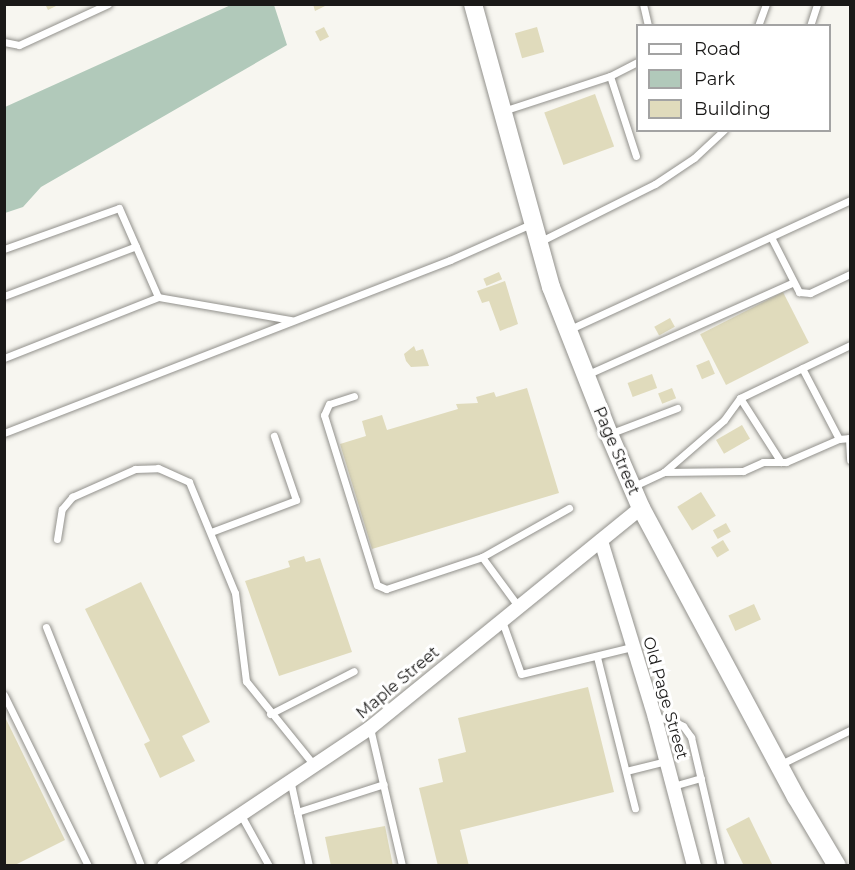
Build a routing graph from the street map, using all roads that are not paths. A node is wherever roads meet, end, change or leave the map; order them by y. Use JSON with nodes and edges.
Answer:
{"nodes":[{"id":1,"x":108,"y":4,"type":"edge"},
{"id":2,"x":473,"y":4,"type":"edge"},
{"id":3,"x":643,"y":4,"type":"edge"},
{"id":4,"x":766,"y":4,"type":"edge"},
{"id":5,"x":817,"y":4,"type":"edge"},
{"id":6,"x":648,"y":24,"type":"edge"},
{"id":7,"x":759,"y":24,"type":"edge"},
{"id":8,"x":811,"y":24,"type":"edge"},
{"id":9,"x":4,"y":42,"type":"edge"},
{"id":10,"x":636,"y":63,"type":"edge"},
{"id":11,"x":610,"y":76,"type":"junction"},
{"id":12,"x":503,"y":111,"type":"junction"},
{"id":13,"x":722,"y":132,"type":"edge"},
{"id":14,"x":636,"y":156,"type":"dead end"},
{"id":15,"x":850,"y":200,"type":"edge"},
{"id":16,"x":533,"y":223,"type":"junction"},
{"id":17,"x":771,"y":237,"type":"junction"},
{"id":18,"x":539,"y":243,"type":"junction"},
{"id":19,"x":136,"y":246,"type":"junction"},
{"id":20,"x":4,"y":249,"type":"edge"},
{"id":21,"x":850,"y":274,"type":"edge"},
{"id":22,"x":792,"y":283,"type":"junction"},
{"id":23,"x":4,"y":296,"type":"edge"},
{"id":24,"x":158,"y":297,"type":"junction"},
{"id":25,"x":294,"y":321,"type":"junction"},
{"id":26,"x":566,"y":331,"type":"junction"},
{"id":27,"x":850,"y":345,"type":"edge"},
{"id":28,"x":4,"y":358,"type":"edge"},
{"id":29,"x":802,"y":368,"type":"junction"},
{"id":30,"x":585,"y":376,"type":"junction"},
{"id":31,"x":354,"y":396,"type":"dead end"},
{"id":32,"x":740,"y":398,"type":"junction"},
{"id":33,"x":676,"y":408,"type":"dead end"},
{"id":34,"x":4,"y":433,"type":"edge"},
{"id":35,"x":609,"y":434,"type":"junction"},
{"id":36,"x":274,"y":436,"type":"dead end"},
{"id":37,"x":850,"y":438,"type":"edge"},
{"id":38,"x":838,"y":439,"type":"junction"},
{"id":39,"x":850,"y":460,"type":"edge"},
{"id":40,"x":781,"y":462,"type":"junction"},
{"id":41,"x":664,"y":472,"type":"junction"},
{"id":42,"x":631,"y":487,"type":"junction"},
{"id":43,"x":570,"y":508,"type":"dead end"},
{"id":44,"x":641,"y":508,"type":"junction"},
{"id":45,"x":211,"y":532,"type":"junction"},
{"id":46,"x":57,"y":539,"type":"dead end"},
{"id":47,"x":601,"y":541,"type":"junction"},
{"id":48,"x":482,"y":557,"type":"junction"},
{"id":49,"x":518,"y":606,"type":"junction"},
{"id":50,"x":501,"y":618,"type":"junction"},
{"id":51,"x":46,"y":627,"type":"dead end"},
{"id":52,"x":632,"y":646,"type":"junction"},
{"id":53,"x":597,"y":657,"type":"junction"},
{"id":54,"x":354,"y":671,"type":"dead end"},
{"id":55,"x":4,"y":695,"type":"edge"},
{"id":56,"x":270,"y":714,"type":"junction"},
{"id":57,"x":655,"y":718,"type":"junction"},
{"id":58,"x":370,"y":728,"type":"junction"},
{"id":59,"x":850,"y":730,"type":"edge"},
{"id":60,"x":666,"y":761,"type":"junction"},
{"id":61,"x":778,"y":765,"type":"junction"},
{"id":62,"x":316,"y":767,"type":"junction"},
{"id":63,"x":626,"y":771,"type":"junction"},
{"id":64,"x":701,"y":778,"type":"junction"},
{"id":65,"x":291,"y":784,"type":"junction"},
{"id":66,"x":384,"y":784,"type":"junction"},
{"id":67,"x":673,"y":786,"type":"junction"},
{"id":68,"x":635,"y":808,"type":"dead end"},
{"id":69,"x":297,"y":812,"type":"junction"},
{"id":70,"x":242,"y":817,"type":"junction"},
{"id":71,"x":88,"y":866,"type":"edge"},
{"id":72,"x":141,"y":866,"type":"edge"},
{"id":73,"x":164,"y":866,"type":"edge"},
{"id":74,"x":269,"y":866,"type":"edge"},
{"id":75,"x":309,"y":866,"type":"edge"},
{"id":76,"x":402,"y":866,"type":"edge"},
{"id":77,"x":694,"y":866,"type":"edge"},
{"id":78,"x":721,"y":866,"type":"edge"},
{"id":79,"x":837,"y":866,"type":"edge"}],
"edges":[{"from":1,"to":9,"type":"lane"},
{"from":2,"to":12,"type":"main road","name":"Page Street"},
{"from":3,"to":6,"type":"lane"},
{"from":4,"to":7,"type":"lane"},
{"from":5,"to":8,"type":"lane"},
{"from":10,"to":11,"type":"lane"},
{"from":11,"to":12,"type":"lane"},
{"from":11,"to":14,"type":"lane"},
{"from":12,"to":16,"type":"main road","name":"Page Street"},
{"from":13,"to":18,"type":"lane"},
{"from":15,"to":17,"type":"lane"},
{"from":16,"to":18,"type":"main road","name":"Page Street"},
{"from":16,"to":25,"type":"lane"},
{"from":17,"to":22,"type":"lane"},
{"from":17,"to":26,"type":"lane"},
{"from":18,"to":26,"type":"main road","name":"Page Street"},
{"from":19,"to":20,"type":"lane"},
{"from":19,"to":23,"type":"lane"},
{"from":19,"to":24,"type":"lane"},
{"from":21,"to":22,"type":"lane"},
{"from":22,"to":30,"type":"lane"},
{"from":24,"to":25,"type":"lane"},
{"from":24,"to":28,"type":"lane"},
{"from":25,"to":34,"type":"lane"},
{"from":26,"to":30,"type":"main road","name":"Page Street"},
{"from":27,"to":29,"type":"lane"},
{"from":29,"to":32,"type":"lane"},
{"from":29,"to":38,"type":"lane"},
{"from":30,"to":35,"type":"main road","name":"Page Street"},
{"from":31,"to":48,"type":"lane"},
{"from":32,"to":40,"type":"lane"},
{"from":32,"to":41,"type":"lane"},
{"from":33,"to":35,"type":"lane"},
{"from":35,"to":42,"type":"main road","name":"Page Street"},
{"from":36,"to":45,"type":"lane"},
{"from":37,"to":38,"type":"lane"},
{"from":37,"to":39,"type":"lane"},
{"from":38,"to":40,"type":"lane"},
{"from":40,"to":41,"type":"lane"},
{"from":41,"to":42,"type":"lane"},
{"from":42,"to":44,"type":"main road","name":"Page Street"},
{"from":43,"to":48,"type":"lane"},
{"from":44,"to":47,"type":"street","name":"Maple Street"},
{"from":44,"to":61,"type":"main road","name":"Page Street"},
{"from":45,"to":46,"type":"lane"},
{"from":45,"to":56,"type":"lane"},
{"from":47,"to":49,"type":"street","name":"Maple Street"},
{"from":47,"to":52,"type":"street","name":"Old Page Street"},
{"from":48,"to":49,"type":"lane"},
{"from":49,"to":50,"type":"street","name":"Maple Street"},
{"from":50,"to":53,"type":"lane"},
{"from":50,"to":58,"type":"street","name":"Maple Street"},
{"from":51,"to":72,"type":"lane"},
{"from":52,"to":53,"type":"lane"},
{"from":52,"to":57,"type":"street","name":"Old Page Street"},
{"from":53,"to":63,"type":"lane"},
{"from":54,"to":56,"type":"lane"},
{"from":55,"to":71,"type":"lane"},
{"from":56,"to":62,"type":"lane"},
{"from":57,"to":60,"type":"street","name":"Old Page Street"},
{"from":57,"to":64,"type":"lane"},
{"from":58,"to":62,"type":"street","name":"Maple Street"},
{"from":58,"to":66,"type":"lane"},
{"from":59,"to":61,"type":"lane"},
{"from":60,"to":63,"type":"lane"},
{"from":60,"to":67,"type":"street","name":"Old Page Street"},
{"from":61,"to":79,"type":"main road","name":"Page Street"},
{"from":62,"to":65,"type":"street","name":"Maple Street"},
{"from":63,"to":68,"type":"lane"},
{"from":64,"to":67,"type":"lane"},
{"from":64,"to":78,"type":"lane"},
{"from":65,"to":69,"type":"lane"},
{"from":65,"to":70,"type":"street","name":"Maple Street"},
{"from":66,"to":69,"type":"lane"},
{"from":66,"to":76,"type":"lane"},
{"from":67,"to":77,"type":"street","name":"Old Page Street"},
{"from":69,"to":75,"type":"lane"},
{"from":70,"to":73,"type":"street","name":"Maple Street"},
{"from":70,"to":74,"type":"lane"}]}
